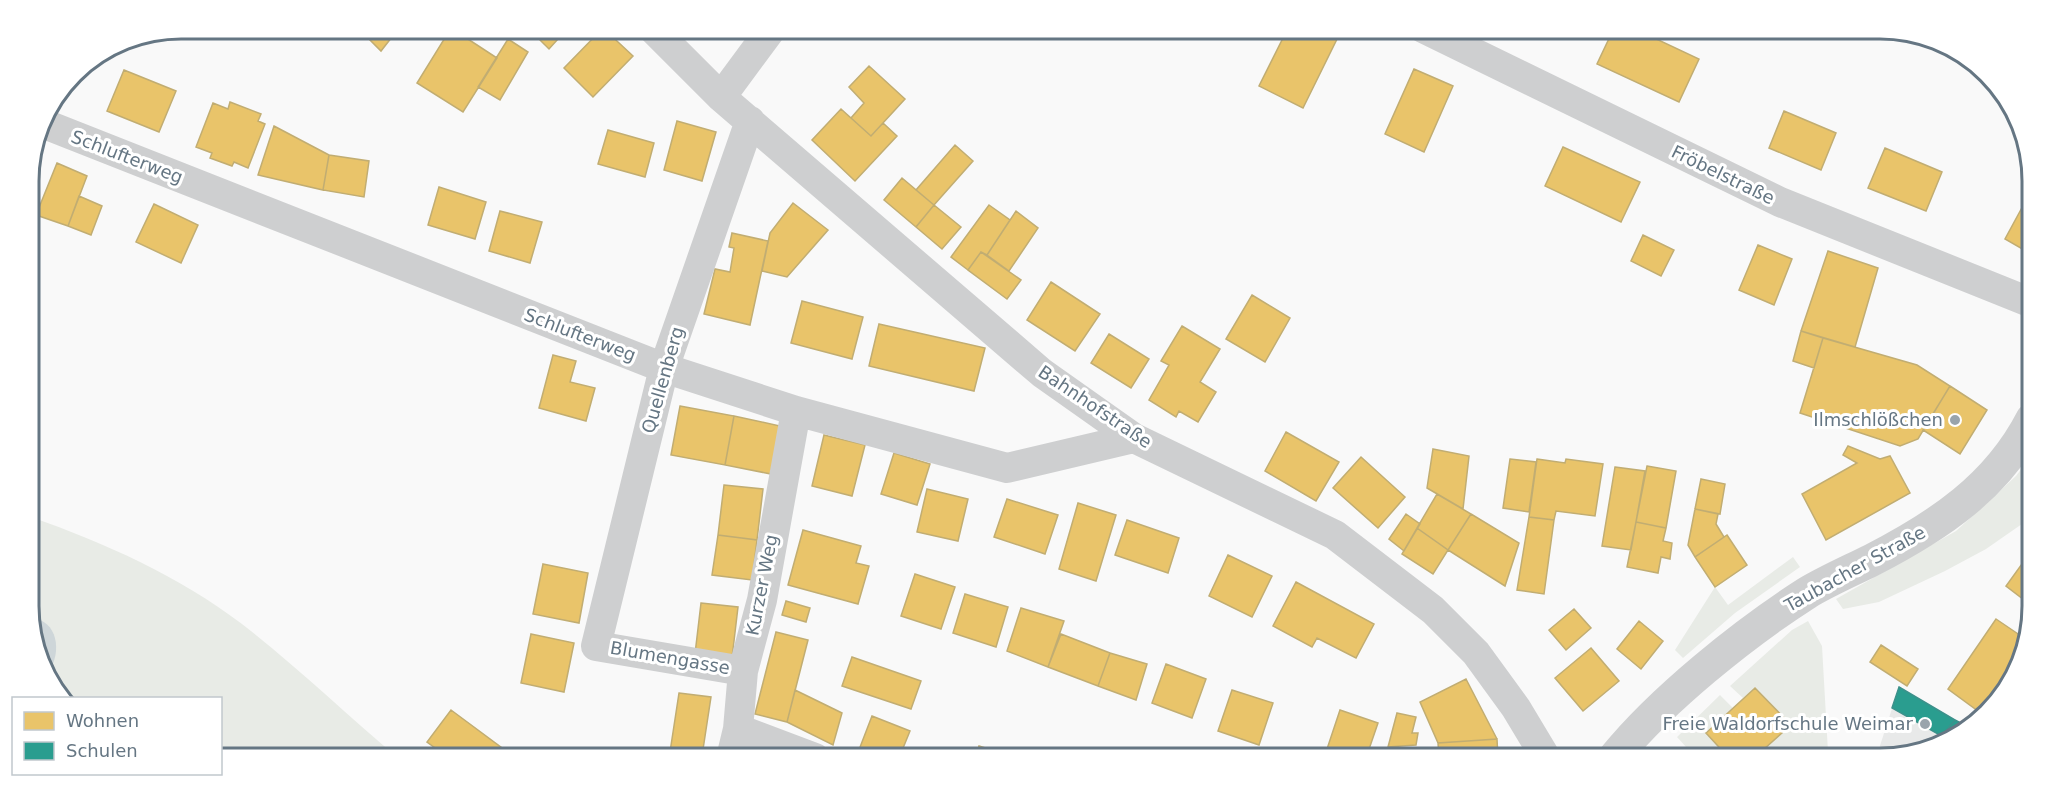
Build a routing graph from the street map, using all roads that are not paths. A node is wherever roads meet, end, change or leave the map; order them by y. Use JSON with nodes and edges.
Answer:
{"nodes":[{"id":1,"x":663,"y":39,"type":"edge"},
{"id":2,"x":764,"y":39,"type":"edge"},
{"id":3,"x":1446,"y":39,"type":"edge"},
{"id":4,"x":721,"y":97,"type":"junction"},
{"id":5,"x":750,"y":121,"type":"junction"},
{"id":6,"x":50,"y":126,"type":"edge"},
{"id":7,"x":2022,"y":299,"type":"edge"},
{"id":8,"x":664,"y":368,"type":"junction"},
{"id":9,"x":796,"y":411,"type":"junction"},
{"id":10,"x":2022,"y":435,"type":"edge"},
{"id":11,"x":1134,"y":438,"type":"junction"},
{"id":12,"x":596,"y":646,"type":"joint"},
{"id":13,"x":744,"y":671,"type":"junction"},
{"id":14,"x":738,"y":729,"type":"junction"},
{"id":15,"x":733,"y":748,"type":"edge"},
{"id":16,"x":788,"y":748,"type":"edge"},
{"id":17,"x":1540,"y":748,"type":"edge"},
{"id":18,"x":1623,"y":748,"type":"edge"}],
"edges":[{"from":1,"to":4,"type":"street","name":"Bahnhofstraße"},
{"from":2,"to":4,"type":"street"},
{"from":3,"to":7,"type":"street","name":"Fröbelstraße"},
{"from":4,"to":5,"type":"street","name":"Bahnhofstraße"},
{"from":5,"to":8,"type":"street","name":"Quellenberg"},
{"from":5,"to":11,"type":"street","name":"Bahnhofstraße"},
{"from":6,"to":8,"type":"street","name":"Schlufterweg"},
{"from":8,"to":9,"type":"street","name":"Schlufterweg"},
{"from":8,"to":12,"type":"street","name":"Quellenberg"},
{"from":9,"to":11,"type":"street","name":"Schlufterweg"},
{"from":9,"to":13,"type":"street","name":"Kurzer Weg"},
{"from":10,"to":18,"type":"street","name":"Taubacher Straße"},
{"from":11,"to":17,"type":"street","name":"Bahnhofstraße"},
{"from":12,"to":13,"type":"street","name":"Blumengasse"},
{"from":13,"to":14,"type":"street","name":"Kurzer Weg"},
{"from":14,"to":15,"type":"street","name":"Kurzer Weg"},
{"from":14,"to":16,"type":"street"}]}
